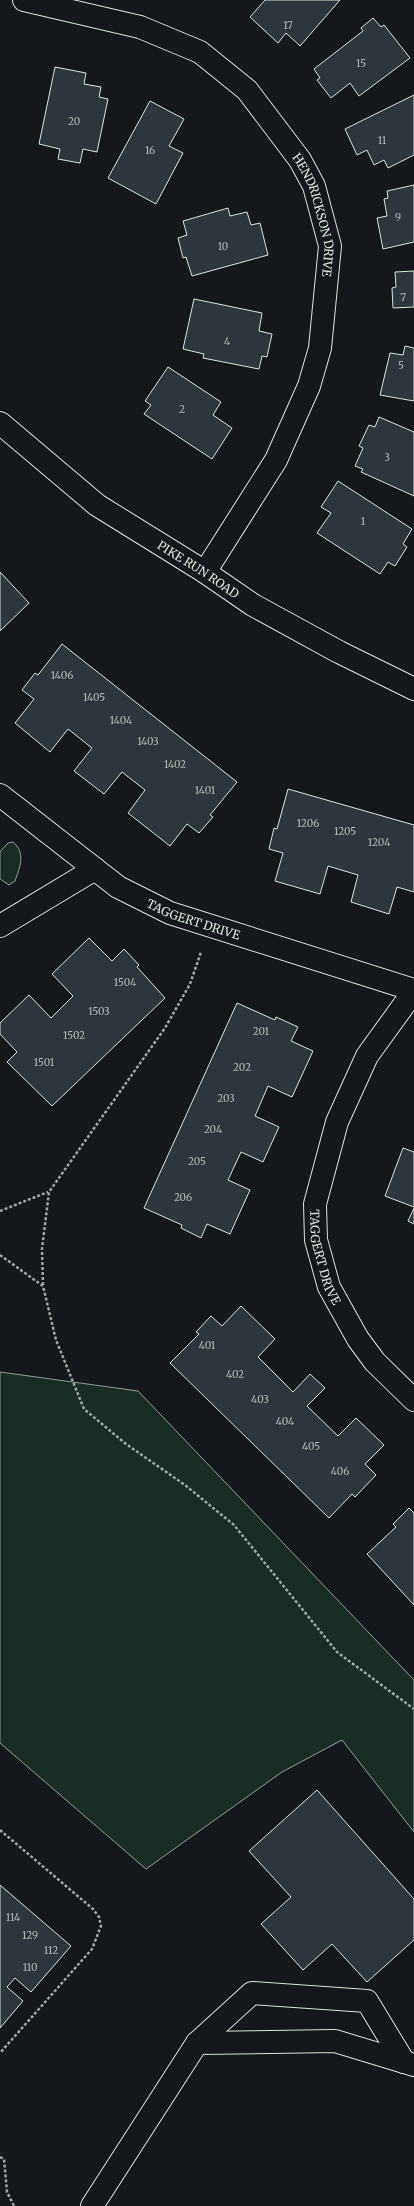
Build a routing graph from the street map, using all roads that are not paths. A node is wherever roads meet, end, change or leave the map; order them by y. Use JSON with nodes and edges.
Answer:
{"nodes":[{"id":1,"x":24,"y":0,"type":"edge"},
{"id":2,"x":0,"y":423,"type":"edge"},
{"id":3,"x":205,"y":572,"type":"junction"},
{"id":4,"x":414,"y":688,"type":"edge"},
{"id":5,"x":0,"y":795,"type":"edge"},
{"id":6,"x":95,"y":869,"type":"junction"},
{"id":7,"x":0,"y":926,"type":"edge"},
{"id":8,"x":414,"y":991,"type":"edge"},
{"id":9,"x":414,"y":1400,"type":"edge"},
{"id":10,"x":196,"y":2043,"type":"junction"},
{"id":11,"x":409,"y":2063,"type":"edge"},
{"id":12,"x":92,"y":2206,"type":"edge"}],
"edges":[{"from":1,"to":3,"type":"street","name":"HENDRICKSON DRIVE"},
{"from":2,"to":3,"type":"street","name":"PIKE RUN ROAD"},
{"from":3,"to":4,"type":"street","name":"PIKE RUN ROAD"},
{"from":5,"to":6,"type":"street","name":"TAGGERT DRIVE"},
{"from":6,"to":7,"type":"street"},
{"from":6,"to":8,"type":"street","name":"TAGGERT DRIVE"},
{"from":8,"to":9,"type":"street","name":"TAGGERT DRIVE"},
{"from":10,"to":11,"type":"street"},
{"from":10,"to":11,"type":"street"},
{"from":10,"to":12,"type":"street"}]}
